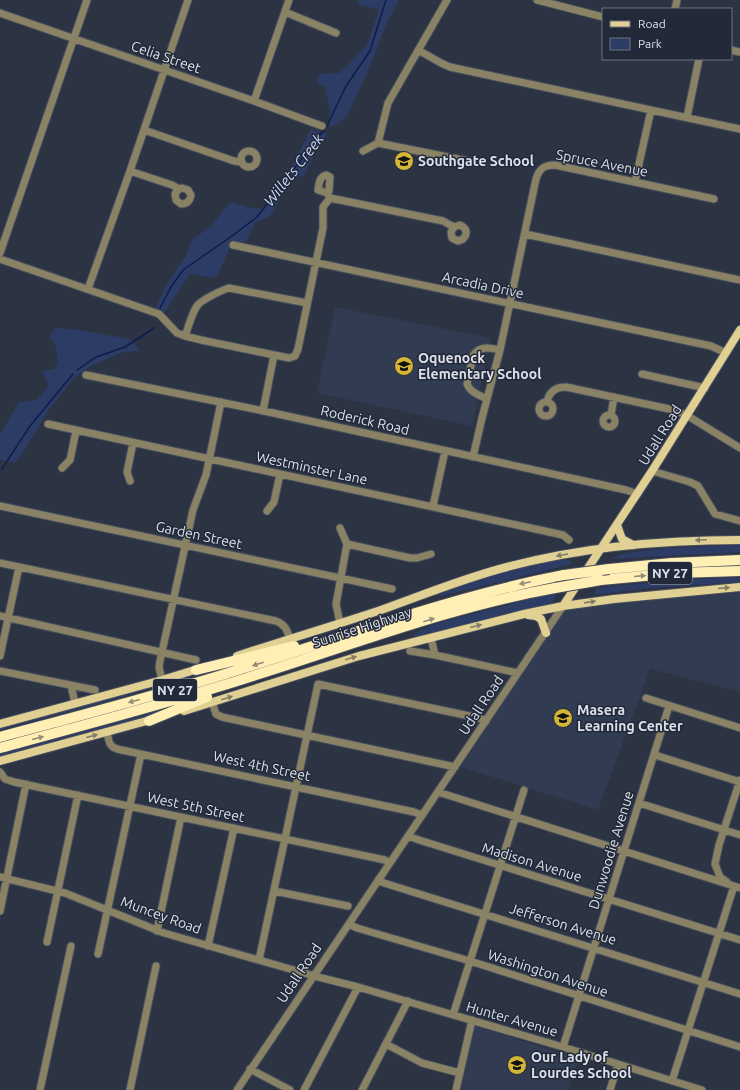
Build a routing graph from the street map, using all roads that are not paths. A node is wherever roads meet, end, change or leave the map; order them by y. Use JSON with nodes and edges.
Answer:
{"nodes":[{"id":1,"x":87,"y":0,"type":"edge"},
{"id":2,"x":188,"y":0,"type":"edge"},
{"id":3,"x":289,"y":0,"type":"edge"},
{"id":4,"x":446,"y":0,"type":"edge"},
{"id":5,"x":537,"y":0,"type":"edge"},
{"id":6,"x":285,"y":12,"type":"junction"},
{"id":7,"x":0,"y":13,"type":"edge"},
{"id":8,"x":602,"y":17,"type":"edge"},
{"id":9,"x":336,"y":33,"type":"dead end"},
{"id":10,"x":73,"y":39,"type":"junction"},
{"id":11,"x":418,"y":50,"type":"junction"},
{"id":12,"x":699,"y":60,"type":"edge"},
{"id":13,"x":164,"y":70,"type":"junction"},
{"id":14,"x":254,"y":101,"type":"junction"},
{"id":15,"x":651,"y":110,"type":"junction"},
{"id":16,"x":687,"y":117,"type":"junction"},
{"id":17,"x":322,"y":126,"type":"dead end"},
{"id":18,"x":740,"y":129,"type":"edge"},
{"id":19,"x":144,"y":130,"type":"junction"},
{"id":20,"x":378,"y":143,"type":"junction"},
{"id":21,"x":363,"y":151,"type":"dead end"},
{"id":22,"x":242,"y":162,"type":"dead end"},
{"id":23,"x":473,"y":162,"type":"dead end"},
{"id":24,"x":130,"y":171,"type":"junction"},
{"id":25,"x":635,"y":182,"type":"junction"},
{"id":26,"x":179,"y":189,"type":"dead end"},
{"id":27,"x":714,"y":199,"type":"dead end"},
{"id":28,"x":454,"y":227,"type":"dead end"},
{"id":29,"x":525,"y":234,"type":"junction"},
{"id":30,"x":233,"y":245,"type":"dead end"},
{"id":31,"x":0,"y":253,"type":"edge"},
{"id":32,"x":0,"y":259,"type":"edge"},
{"id":33,"x":316,"y":263,"type":"junction"},
{"id":34,"x":740,"y":280,"type":"edge"},
{"id":35,"x":88,"y":290,"type":"junction"},
{"id":36,"x":307,"y":303,"type":"junction"},
{"id":37,"x":510,"y":304,"type":"junction"},
{"id":38,"x":740,"y":330,"type":"edge"},
{"id":39,"x":185,"y":336,"type":"junction"},
{"id":40,"x":500,"y":350,"type":"junction"},
{"id":41,"x":726,"y":353,"type":"junction"},
{"id":42,"x":274,"y":356,"type":"junction"},
{"id":43,"x":642,"y":374,"type":"dead end"},
{"id":44,"x":86,"y":375,"type":"dead end"},
{"id":45,"x":705,"y":388,"type":"junction"},
{"id":46,"x":614,"y":397,"type":"junction"},
{"id":47,"x":487,"y":399,"type":"junction"},
{"id":48,"x":221,"y":402,"type":"junction"},
{"id":49,"x":547,"y":402,"type":"dead end"},
{"id":50,"x":263,"y":411,"type":"junction"},
{"id":51,"x":611,"y":415,"type":"dead end"},
{"id":52,"x":688,"y":416,"type":"junction"},
{"id":53,"x":48,"y":424,"type":"dead end"},
{"id":54,"x":76,"y":431,"type":"junction"},
{"id":55,"x":133,"y":443,"type":"junction"},
{"id":56,"x":740,"y":448,"type":"edge"},
{"id":57,"x":445,"y":451,"type":"junction"},
{"id":58,"x":473,"y":457,"type":"junction"},
{"id":59,"x":210,"y":460,"type":"junction"},
{"id":60,"x":62,"y":468,"type":"dead end"},
{"id":61,"x":652,"y":472,"type":"junction"},
{"id":62,"x":280,"y":474,"type":"junction"},
{"id":63,"x":130,"y":481,"type":"dead end"},
{"id":64,"x":638,"y":494,"type":"junction"},
{"id":65,"x":0,"y":506,"type":"edge"},
{"id":66,"x":433,"y":506,"type":"junction"},
{"id":67,"x":267,"y":510,"type":"dead end"},
{"id":68,"x":740,"y":520,"type":"edge"},
{"id":69,"x":617,"y":525,"type":"junction"},
{"id":70,"x":340,"y":528,"type":"dead end"},
{"id":71,"x":568,"y":540,"type":"dead end"},
{"id":72,"x":740,"y":540,"type":"edge"},
{"id":73,"x":347,"y":544,"type":"junction"},
{"id":74,"x":185,"y":545,"type":"junction"},
{"id":75,"x":634,"y":545,"type":"junction"},
{"id":76,"x":601,"y":549,"type":"junction"},
{"id":77,"x":431,"y":554,"type":"dead end"},
{"id":78,"x":740,"y":560,"type":"edge"},
{"id":79,"x":0,"y":563,"type":"edge"},
{"id":80,"x":19,"y":567,"type":"junction"},
{"id":81,"x":740,"y":571,"type":"edge"},
{"id":82,"x":341,"y":578,"type":"junction"},
{"id":83,"x":740,"y":587,"type":"edge"},
{"id":84,"x":392,"y":589,"type":"dead end"},
{"id":85,"x":174,"y":600,"type":"junction"},
{"id":86,"x":563,"y":606,"type":"junction"},
{"id":87,"x":524,"y":614,"type":"junction"},
{"id":88,"x":0,"y":616,"type":"edge"},
{"id":89,"x":8,"y":618,"type":"junction"},
{"id":90,"x":340,"y":624,"type":"junction"},
{"id":91,"x":546,"y":634,"type":"junction"},
{"id":92,"x":348,"y":635,"type":"junction"},
{"id":93,"x":431,"y":638,"type":"junction"},
{"id":94,"x":290,"y":639,"type":"junction"},
{"id":95,"x":410,"y":651,"type":"dead end"},
{"id":96,"x":162,"y":652,"type":"junction"},
{"id":97,"x":435,"y":655,"type":"junction"},
{"id":98,"x":0,"y":656,"type":"edge"},
{"id":99,"x":196,"y":665,"type":"junction"},
{"id":100,"x":0,"y":670,"type":"edge"},
{"id":101,"x":518,"y":673,"type":"junction"},
{"id":102,"x":257,"y":675,"type":"junction"},
{"id":103,"x":162,"y":680,"type":"junction"},
{"id":104,"x":71,"y":686,"type":"junction"},
{"id":105,"x":95,"y":690,"type":"dead end"},
{"id":106,"x":646,"y":698,"type":"dead end"},
{"id":107,"x":212,"y":702,"type":"junction"},
{"id":108,"x":75,"y":703,"type":"junction"},
{"id":109,"x":670,"y":706,"type":"junction"},
{"id":110,"x":149,"y":721,"type":"junction"},
{"id":111,"x":486,"y":721,"type":"junction"},
{"id":112,"x":0,"y":724,"type":"edge"},
{"id":113,"x":740,"y":728,"type":"edge"},
{"id":114,"x":107,"y":732,"type":"junction"},
{"id":115,"x":307,"y":735,"type":"junction"},
{"id":116,"x":0,"y":737,"type":"edge"},
{"id":117,"x":0,"y":748,"type":"edge"},
{"id":118,"x":141,"y":754,"type":"junction"},
{"id":119,"x":655,"y":754,"type":"junction"},
{"id":120,"x":0,"y":761,"type":"edge"},
{"id":121,"x":455,"y":767,"type":"junction"},
{"id":122,"x":0,"y":772,"type":"edge"},
{"id":123,"x":740,"y":781,"type":"edge"},
{"id":124,"x":26,"y":784,"type":"junction"},
{"id":125,"x":296,"y":787,"type":"junction"},
{"id":126,"x":524,"y":790,"type":"dead end"},
{"id":127,"x":438,"y":792,"type":"junction"},
{"id":128,"x":78,"y":795,"type":"junction"},
{"id":129,"x":639,"y":803,"type":"junction"},
{"id":130,"x":130,"y":806,"type":"junction"},
{"id":131,"x":422,"y":815,"type":"junction"},
{"id":132,"x":181,"y":817,"type":"junction"},
{"id":133,"x":515,"y":817,"type":"junction"},
{"id":134,"x":234,"y":828,"type":"junction"},
{"id":135,"x":724,"y":829,"type":"junction"},
{"id":136,"x":740,"y":835,"type":"edge"},
{"id":137,"x":408,"y":836,"type":"junction"},
{"id":138,"x":285,"y":839,"type":"junction"},
{"id":139,"x":625,"y":851,"type":"junction"},
{"id":140,"x":390,"y":862,"type":"junction"},
{"id":141,"x":500,"y":865,"type":"junction"},
{"id":142,"x":3,"y":878,"type":"edge"},
{"id":143,"x":378,"y":880,"type":"junction"},
{"id":144,"x":738,"y":887,"type":"edge"},
{"id":145,"x":58,"y":891,"type":"junction"},
{"id":146,"x":274,"y":891,"type":"junction"},
{"id":147,"x":609,"y":900,"type":"junction"},
{"id":148,"x":348,"y":906,"type":"dead end"},
{"id":149,"x":0,"y":910,"type":"edge"},
{"id":150,"x":108,"y":910,"type":"junction"},
{"id":151,"x":485,"y":914,"type":"junction"},
{"id":152,"x":349,"y":924,"type":"junction"},
{"id":153,"x":157,"y":931,"type":"junction"},
{"id":154,"x":718,"y":934,"type":"junction"},
{"id":155,"x":740,"y":940,"type":"edge"},
{"id":156,"x":47,"y":942,"type":"dead end"},
{"id":157,"x":71,"y":946,"type":"dead end"},
{"id":158,"x":208,"y":946,"type":"junction"},
{"id":159,"x":594,"y":948,"type":"junction"},
{"id":160,"x":98,"y":954,"type":"dead end"},
{"id":161,"x":260,"y":960,"type":"junction"},
{"id":162,"x":470,"y":961,"type":"junction"},
{"id":163,"x":156,"y":966,"type":"dead end"},
{"id":164,"x":314,"y":976,"type":"junction"},
{"id":165,"x":702,"y":982,"type":"junction"},
{"id":166,"x":358,"y":987,"type":"junction"},
{"id":167,"x":740,"y":994,"type":"edge"},
{"id":168,"x":578,"y":996,"type":"junction"},
{"id":169,"x":408,"y":1002,"type":"junction"},
{"id":170,"x":453,"y":1015,"type":"junction"},
{"id":171,"x":472,"y":1020,"type":"junction"},
{"id":172,"x":687,"y":1030,"type":"junction"},
{"id":173,"x":386,"y":1044,"type":"junction"},
{"id":174,"x":563,"y":1047,"type":"junction"},
{"id":175,"x":740,"y":1047,"type":"edge"},
{"id":176,"x":618,"y":1064,"type":"junction"},
{"id":177,"x":250,"y":1069,"type":"junction"},
{"id":178,"x":460,"y":1073,"type":"junction"},
{"id":179,"x":672,"y":1081,"type":"junction"},
{"id":180,"x":690,"y":1088,"type":"edge"},
{"id":181,"x":40,"y":1090,"type":"edge"},
{"id":182,"x":130,"y":1090,"type":"edge"},
{"id":183,"x":237,"y":1090,"type":"edge"},
{"id":184,"x":290,"y":1090,"type":"edge"},
{"id":185,"x":304,"y":1090,"type":"edge"},
{"id":186,"x":362,"y":1090,"type":"edge"},
{"id":187,"x":456,"y":1090,"type":"edge"},
{"id":188,"x":610,"y":1090,"type":"edge"},
{"id":189,"x":702,"y":1090,"type":"edge"}],
"edges":[{"from":1,"to":10,"type":"street"},
{"from":2,"to":13,"type":"street"},
{"from":3,"to":6,"type":"street"},
{"from":4,"to":11,"type":"street"},
{"from":5,"to":8,"type":"street"},
{"from":6,"to":9,"type":"street"},
{"from":6,"to":14,"type":"street"},
{"from":7,"to":10,"type":"street","name":"Celia Street"},
{"from":10,"to":13,"type":"street","name":"Celia Street"},
{"from":10,"to":31,"type":"street"},
{"from":11,"to":15,"type":"street"},
{"from":11,"to":20,"type":"street"},
{"from":12,"to":16,"type":"street"},
{"from":13,"to":14,"type":"street","name":"Celia Street"},
{"from":13,"to":19,"type":"street"},
{"from":14,"to":17,"type":"street","name":"Celia Street"},
{"from":15,"to":16,"type":"street"},
{"from":15,"to":25,"type":"street"},
{"from":16,"to":18,"type":"street"},
{"from":19,"to":22,"type":"street"},
{"from":19,"to":24,"type":"street"},
{"from":20,"to":21,"type":"street"},
{"from":20,"to":23,"type":"street"},
{"from":24,"to":26,"type":"street"},
{"from":24,"to":35,"type":"street"},
{"from":25,"to":27,"type":"street","name":"Spruce Avenue"},
{"from":25,"to":29,"type":"street","name":"Spruce Avenue"},
{"from":28,"to":33,"type":"street"},
{"from":29,"to":34,"type":"street"},
{"from":29,"to":37,"type":"street","name":"Spruce Avenue"},
{"from":30,"to":33,"type":"street","name":"Arcadia Drive"},
{"from":32,"to":35,"type":"street"},
{"from":33,"to":36,"type":"street"},
{"from":33,"to":37,"type":"street","name":"Arcadia Drive"},
{"from":35,"to":39,"type":"street"},
{"from":36,"to":39,"type":"street"},
{"from":36,"to":42,"type":"street"},
{"from":37,"to":40,"type":"street","name":"Spruce Avenue"},
{"from":37,"to":41,"type":"street","name":"Arcadia Drive"},
{"from":38,"to":41,"type":"main road","name":"Udall Road"},
{"from":39,"to":42,"type":"street"},
{"from":40,"to":47,"type":"street","name":"Spruce Avenue"},
{"from":40,"to":47,"type":"street"},
{"from":41,"to":45,"type":"main road","name":"Udall Road"},
{"from":42,"to":50,"type":"street"},
{"from":43,"to":45,"type":"street"},
{"from":44,"to":48,"type":"street","name":"Roderick Road"},
{"from":45,"to":52,"type":"main road","name":"Udall Road"},
{"from":46,"to":49,"type":"street"},
{"from":46,"to":51,"type":"street"},
{"from":46,"to":52,"type":"street"},
{"from":47,"to":58,"type":"street","name":"Spruce Avenue"},
{"from":48,"to":50,"type":"street","name":"Roderick Road"},
{"from":48,"to":59,"type":"street"},
{"from":50,"to":57,"type":"street","name":"Roderick Road"},
{"from":52,"to":56,"type":"street"},
{"from":52,"to":61,"type":"main road","name":"Udall Road"},
{"from":53,"to":54,"type":"street","name":"Westminster Lane"},
{"from":54,"to":55,"type":"street","name":"Westminster Lane"},
{"from":54,"to":60,"type":"street"},
{"from":55,"to":59,"type":"street","name":"Westminster Lane"},
{"from":55,"to":63,"type":"street"},
{"from":57,"to":58,"type":"street","name":"Roderick Road"},
{"from":57,"to":66,"type":"street"},
{"from":58,"to":64,"type":"street","name":"Roderick Road"},
{"from":59,"to":62,"type":"street","name":"Westminster Lane"},
{"from":59,"to":74,"type":"street"},
{"from":61,"to":64,"type":"main road","name":"Udall Road"},
{"from":61,"to":68,"type":"street"},
{"from":62,"to":66,"type":"street","name":"Westminster Lane"},
{"from":62,"to":67,"type":"street"},
{"from":64,"to":69,"type":"main road","name":"Udall Road"},
{"from":65,"to":74,"type":"street","name":"Garden Street"},
{"from":66,"to":71,"type":"street","name":"Westminster Lane"},
{"from":69,"to":75,"type":"main road"},
{"from":69,"to":76,"type":"main road","name":"Udall Road"},
{"from":70,"to":73,"type":"street"},
{"from":72,"to":75,"type":"main road","one_way":true},
{"from":73,"to":77,"type":"street"},
{"from":73,"to":82,"type":"street"},
{"from":74,"to":82,"type":"street","name":"Garden Street"},
{"from":74,"to":85,"type":"street"},
{"from":75,"to":76,"type":"main road"},
{"from":76,"to":86,"type":"main road","name":"Udall Road"},
{"from":76,"to":90,"type":"main road","name":"Sunrise Highway","one_way":true},
{"from":78,"to":92,"type":"highway","name":"Sunrise Highway","number":"NY 27","one_way":true,"bridge":true},
{"from":79,"to":80,"type":"street"},
{"from":80,"to":85,"type":"street"},
{"from":80,"to":89,"type":"street"},
{"from":102,"to":81,"type":"highway","name":"Sunrise Highway","number":"NY 27","one_way":true,"bridge":true},
{"from":82,"to":84,"type":"street","name":"Garden Street"},
{"from":82,"to":90,"type":"street"},
{"from":86,"to":83,"type":"main road","name":"Sunrise Highway","one_way":true},
{"from":85,"to":94,"type":"street"},
{"from":85,"to":96,"type":"street"},
{"from":86,"to":87,"type":"main road","name":"Sunrise Highway"},
{"from":86,"to":91,"type":"street","name":"Udall Road"},
{"from":87,"to":91,"type":"main road"},
{"from":93,"to":87,"type":"main road","name":"Sunrise Highway","one_way":true},
{"from":88,"to":89,"type":"street"},
{"from":89,"to":96,"type":"street"},
{"from":89,"to":98,"type":"street"},
{"from":90,"to":94,"type":"main road","name":"Sunrise Highway"},
{"from":91,"to":101,"type":"street","name":"Udall Road"},
{"from":92,"to":99,"type":"highway"},
{"from":92,"to":116,"type":"highway","name":"Sunrise Highway","number":"NY 27","one_way":true},
{"from":93,"to":97,"type":"street"},
{"from":107,"to":93,"type":"main road","name":"Sunrise Highway","one_way":true},
{"from":94,"to":99,"type":"main road","name":"Sunrise Highway"},
{"from":95,"to":97,"type":"street"},
{"from":96,"to":99,"type":"street"},
{"from":96,"to":103,"type":"street"},
{"from":97,"to":101,"type":"street"},
{"from":99,"to":103,"type":"main road","name":"Sunrise Highway"},
{"from":100,"to":104,"type":"street"},
{"from":101,"to":111,"type":"street","name":"Udall Road"},
{"from":102,"to":110,"type":"highway"},
{"from":117,"to":102,"type":"highway","name":"Sunrise Highway","number":"NY 27","one_way":true},
{"from":103,"to":108,"type":"main road","name":"Sunrise Highway"},
{"from":104,"to":105,"type":"street"},
{"from":104,"to":108,"type":"street"},
{"from":106,"to":109,"type":"street"},
{"from":107,"to":110,"type":"main road","name":"Sunrise Highway"},
{"from":107,"to":115,"type":"street"},
{"from":108,"to":112,"type":"main road","name":"Sunrise Highway"},
{"from":109,"to":113,"type":"street"},
{"from":109,"to":119,"type":"street","name":"Dunwoodie Avenue"},
{"from":110,"to":114,"type":"main road","name":"Sunrise Highway"},
{"from":111,"to":115,"type":"street"},
{"from":111,"to":121,"type":"street","name":"Udall Road"},
{"from":114,"to":118,"type":"street","name":"West 4th Street"},
{"from":120,"to":114,"type":"main road","name":"Sunrise Highway","one_way":true},
{"from":115,"to":121,"type":"street"},
{"from":115,"to":125,"type":"street"},
{"from":118,"to":125,"type":"street","name":"West 4th Street"},
{"from":118,"to":130,"type":"street"},
{"from":119,"to":123,"type":"street"},
{"from":119,"to":129,"type":"street","name":"Dunwoodie Avenue"},
{"from":121,"to":127,"type":"street","name":"Udall Road"},
{"from":122,"to":124,"type":"street","name":"West 5th Street"},
{"from":123,"to":135,"type":"street"},
{"from":124,"to":128,"type":"street","name":"West 5th Street"},
{"from":124,"to":142,"type":"street"},
{"from":125,"to":131,"type":"street","name":"West 4th Street"},
{"from":125,"to":138,"type":"street"},
{"from":126,"to":133,"type":"street"},
{"from":127,"to":131,"type":"street","name":"Udall Road"},
{"from":127,"to":133,"type":"street"},
{"from":128,"to":130,"type":"street","name":"West 5th Street"},
{"from":128,"to":145,"type":"street"},
{"from":129,"to":135,"type":"street"},
{"from":129,"to":139,"type":"street","name":"Dunwoodie Avenue"},
{"from":130,"to":132,"type":"street","name":"West 5th Street"},
{"from":130,"to":150,"type":"street"},
{"from":131,"to":137,"type":"street","name":"Udall Road"},
{"from":132,"to":134,"type":"street","name":"West 5th Street"},
{"from":132,"to":153,"type":"street"},
{"from":133,"to":139,"type":"street"},
{"from":133,"to":141,"type":"street"},
{"from":134,"to":138,"type":"street","name":"West 5th Street"},
{"from":134,"to":158,"type":"street"},
{"from":135,"to":136,"type":"street"},
{"from":135,"to":144,"type":"street"},
{"from":137,"to":140,"type":"street","name":"Udall Road"},
{"from":137,"to":141,"type":"street","name":"Madison Avenue"},
{"from":138,"to":140,"type":"street","name":"West 5th Street"},
{"from":138,"to":146,"type":"street"},
{"from":139,"to":144,"type":"street"},
{"from":139,"to":147,"type":"street","name":"Dunwoodie Avenue"},
{"from":140,"to":143,"type":"street","name":"Udall Road"},
{"from":141,"to":147,"type":"street","name":"Madison Avenue"},
{"from":141,"to":151,"type":"street"},
{"from":142,"to":145,"type":"street","name":"Muncey Road"},
{"from":142,"to":149,"type":"street"},
{"from":143,"to":151,"type":"street","name":"Jefferson Avenue"},
{"from":143,"to":152,"type":"street","name":"Udall Road"},
{"from":144,"to":154,"type":"street"},
{"from":145,"to":150,"type":"street","name":"Muncey Road"},
{"from":145,"to":156,"type":"street"},
{"from":146,"to":148,"type":"street"},
{"from":146,"to":161,"type":"street"},
{"from":147,"to":154,"type":"street","name":"Madison Avenue"},
{"from":147,"to":159,"type":"street","name":"Dunwoodie Avenue"},
{"from":150,"to":153,"type":"street","name":"Muncey Road"},
{"from":150,"to":160,"type":"street"},
{"from":151,"to":159,"type":"street","name":"Jefferson Avenue"},
{"from":151,"to":162,"type":"street"},
{"from":152,"to":162,"type":"street","name":"Washington Avenue"},
{"from":152,"to":164,"type":"street","name":"Udall Road"},
{"from":153,"to":158,"type":"street","name":"Muncey Road"},
{"from":154,"to":155,"type":"street","name":"Madison Avenue"},
{"from":154,"to":165,"type":"street"},
{"from":157,"to":181,"type":"street"},
{"from":158,"to":161,"type":"street","name":"Muncey Road"},
{"from":159,"to":165,"type":"street","name":"Jefferson Avenue"},
{"from":159,"to":168,"type":"street","name":"Dunwoodie Avenue"},
{"from":161,"to":164,"type":"street","name":"Muncey Road"},
{"from":162,"to":168,"type":"street","name":"Washington Avenue"},
{"from":162,"to":170,"type":"street"},
{"from":163,"to":182,"type":"street"},
{"from":164,"to":166,"type":"street","name":"Hunter Avenue"},
{"from":164,"to":177,"type":"street","name":"Udall Road"},
{"from":165,"to":167,"type":"street","name":"Jefferson Avenue"},
{"from":165,"to":172,"type":"street"},
{"from":166,"to":169,"type":"street","name":"Hunter Avenue"},
{"from":166,"to":185,"type":"street"},
{"from":168,"to":172,"type":"street","name":"Washington Avenue"},
{"from":168,"to":174,"type":"street","name":"Dunwoodie Avenue"},
{"from":169,"to":170,"type":"street","name":"Hunter Avenue"},
{"from":169,"to":173,"type":"street"},
{"from":170,"to":171,"type":"street","name":"Hunter Avenue"},
{"from":171,"to":174,"type":"street","name":"Hunter Avenue"},
{"from":171,"to":178,"type":"street"},
{"from":172,"to":175,"type":"street","name":"Washington Avenue"},
{"from":172,"to":179,"type":"street"},
{"from":173,"to":178,"type":"street"},
{"from":173,"to":186,"type":"street"},
{"from":174,"to":176,"type":"street","name":"Hunter Avenue"},
{"from":176,"to":179,"type":"street","name":"Hunter Avenue"},
{"from":176,"to":188,"type":"street"},
{"from":177,"to":183,"type":"street","name":"Udall Road"},
{"from":177,"to":184,"type":"street"},
{"from":178,"to":187,"type":"street"},
{"from":179,"to":180,"type":"street","name":"Hunter Avenue"},
{"from":180,"to":189,"type":"street","name":"Hunter Avenue"}]}
